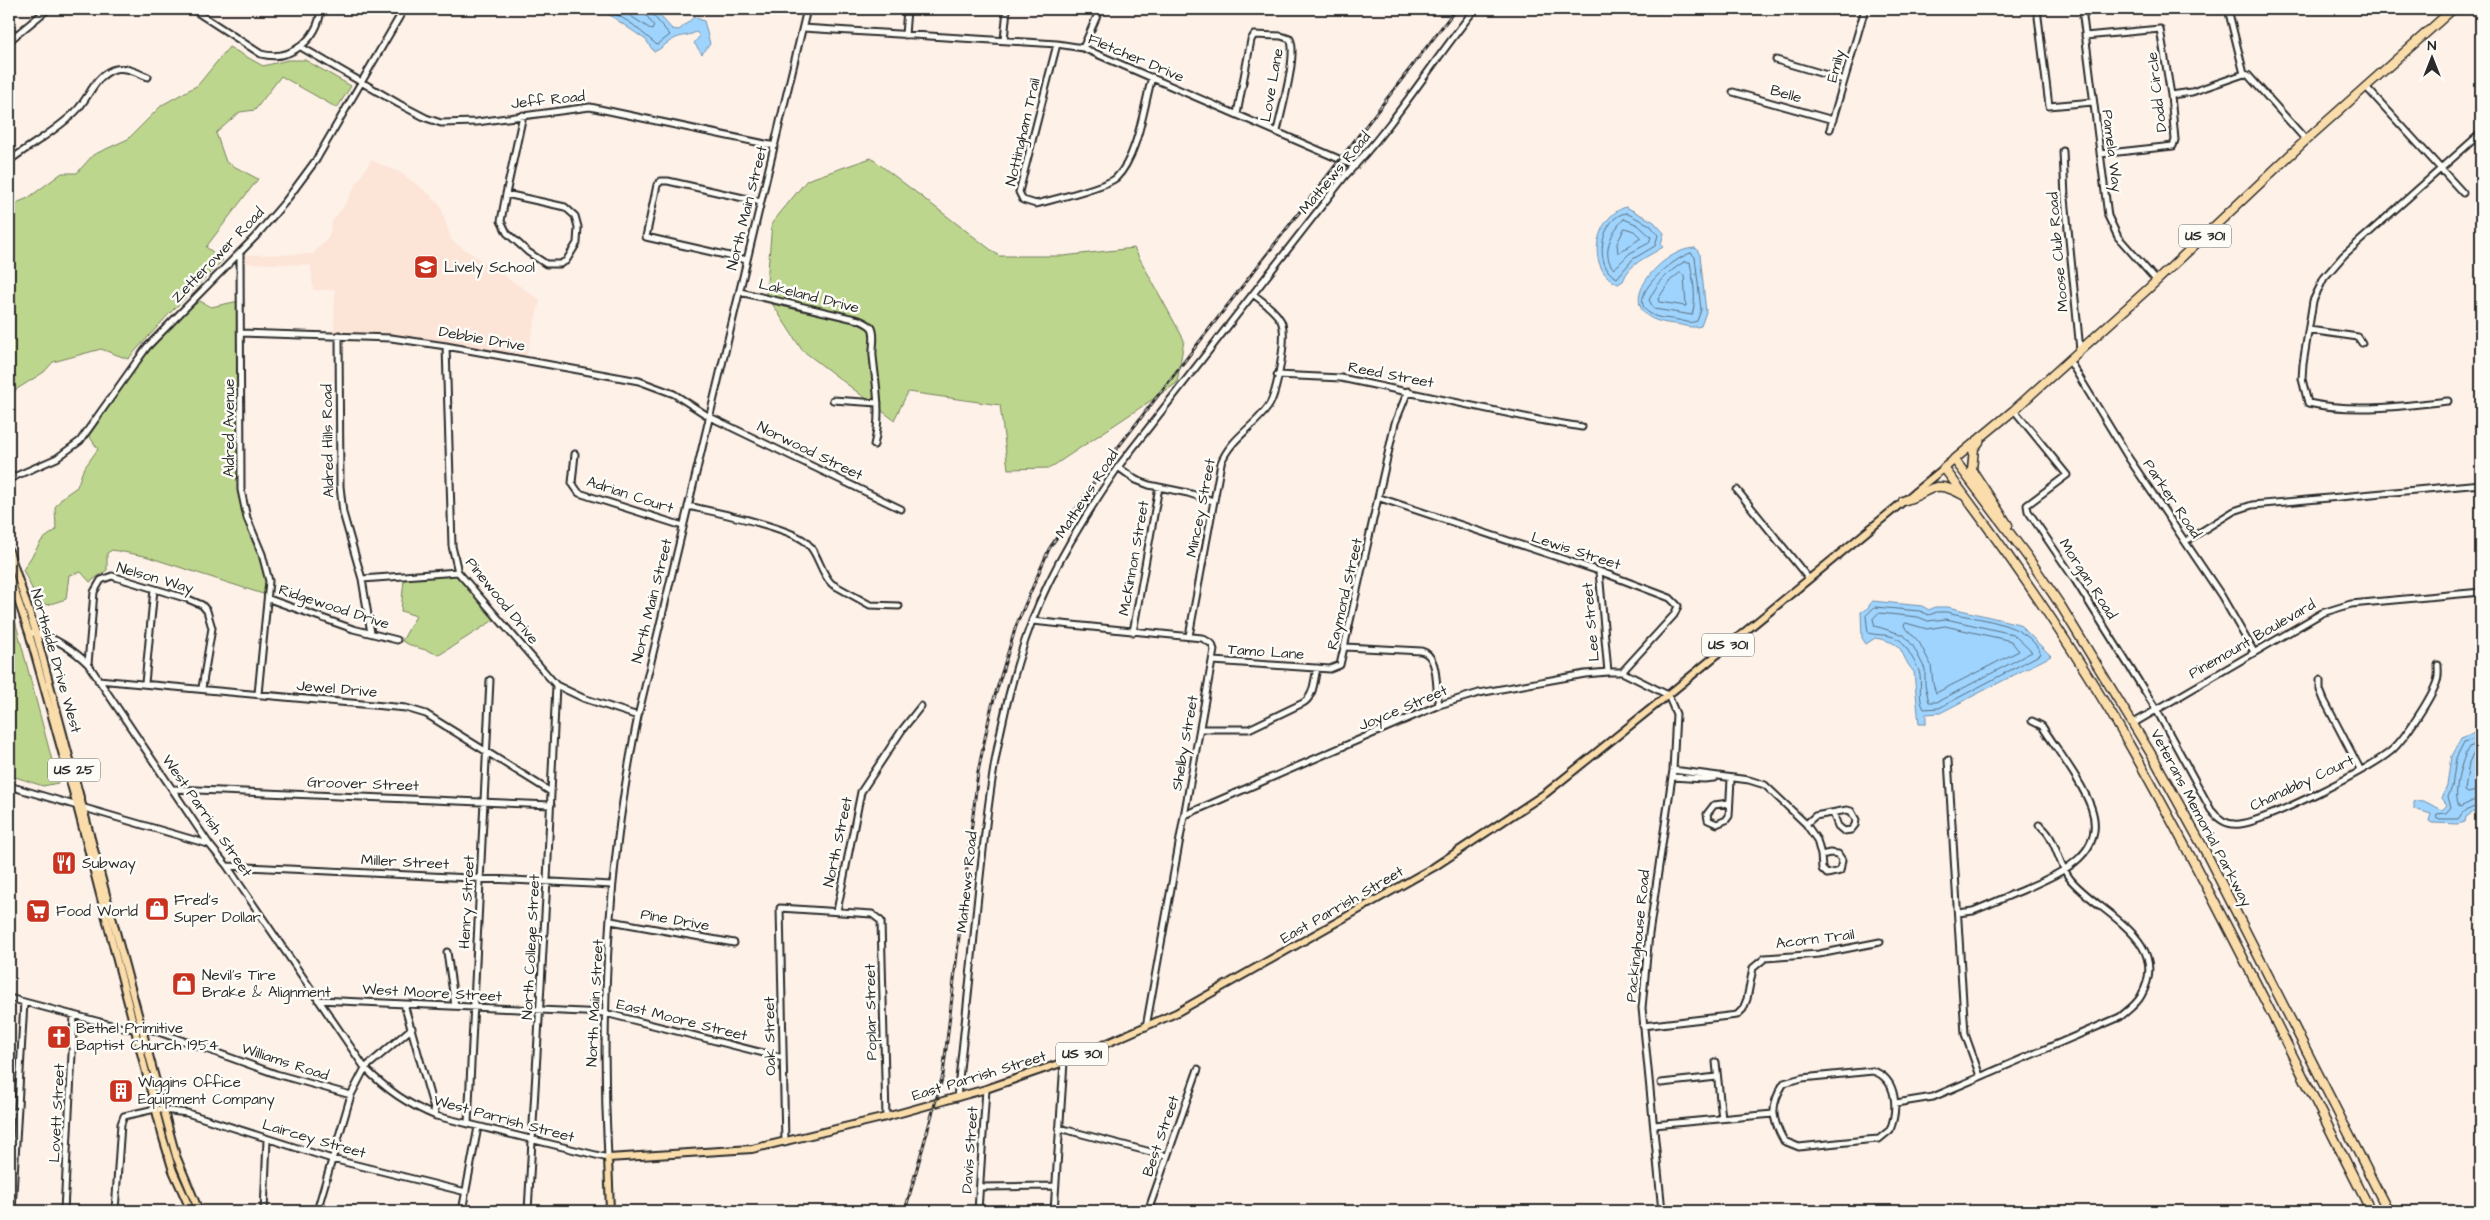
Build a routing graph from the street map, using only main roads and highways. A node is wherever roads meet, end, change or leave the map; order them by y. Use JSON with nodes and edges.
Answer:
{"nodes":[{"id":1,"x":2454,"y":9,"type":"edge"},
{"id":2,"x":1980,"y":438,"type":"junction"},
{"id":3,"x":1954,"y":459,"type":"junction"},
{"id":4,"x":1944,"y":468,"type":"junction"},
{"id":5,"x":1966,"y":496,"type":"junction"},
{"id":6,"x":1904,"y":501,"type":"junction"},
{"id":7,"x":9,"y":551,"type":"edge"},
{"id":8,"x":2027,"y":556,"type":"junction"},
{"id":9,"x":9,"y":574,"type":"edge"},
{"id":10,"x":33,"y":633,"type":"junction"},
{"id":11,"x":608,"y":1158,"type":"joint"},
{"id":12,"x":191,"y":1211,"type":"edge"},
{"id":13,"x":199,"y":1211,"type":"edge"},
{"id":14,"x":610,"y":1211,"type":"edge"},
{"id":15,"x":2371,"y":1211,"type":"edge"},
{"id":16,"x":2388,"y":1211,"type":"edge"}],
"edges":[{"from":1,"to":2,"type":"highway","number":"US 301"},
{"from":2,"to":3,"type":"highway","number":"US 301"},
{"from":2,"to":8,"type":"highway"},
{"from":3,"to":4,"type":"highway","number":"US 301"},
{"from":3,"to":8,"type":"highway","name":"Veterans Memorial Parkway"},
{"from":4,"to":5,"type":"highway","name":"Veterans Memorial Parkway"},
{"from":4,"to":6,"type":"main road","number":"US 301"},
{"from":5,"to":6,"type":"highway"},
{"from":5,"to":15,"type":"highway","name":"Veterans Memorial Parkway"},
{"from":6,"to":11,"type":"main road","name":"East Parrish Street","number":"US 301"},
{"from":7,"to":10,"type":"main road","name":"Northside Drive West","number":"US 25"},
{"from":8,"to":16,"type":"highway","name":"Veterans Memorial Parkway"},
{"from":9,"to":10,"type":"main road","name":"Northside Drive West","number":"US 25"},
{"from":10,"to":12,"type":"main road","name":"Northside Drive West","number":"US 25"},
{"from":10,"to":13,"type":"main road","name":"Northside Drive West","number":"US 25"},
{"from":11,"to":14,"type":"main road","name":"North Main Street"}]}
